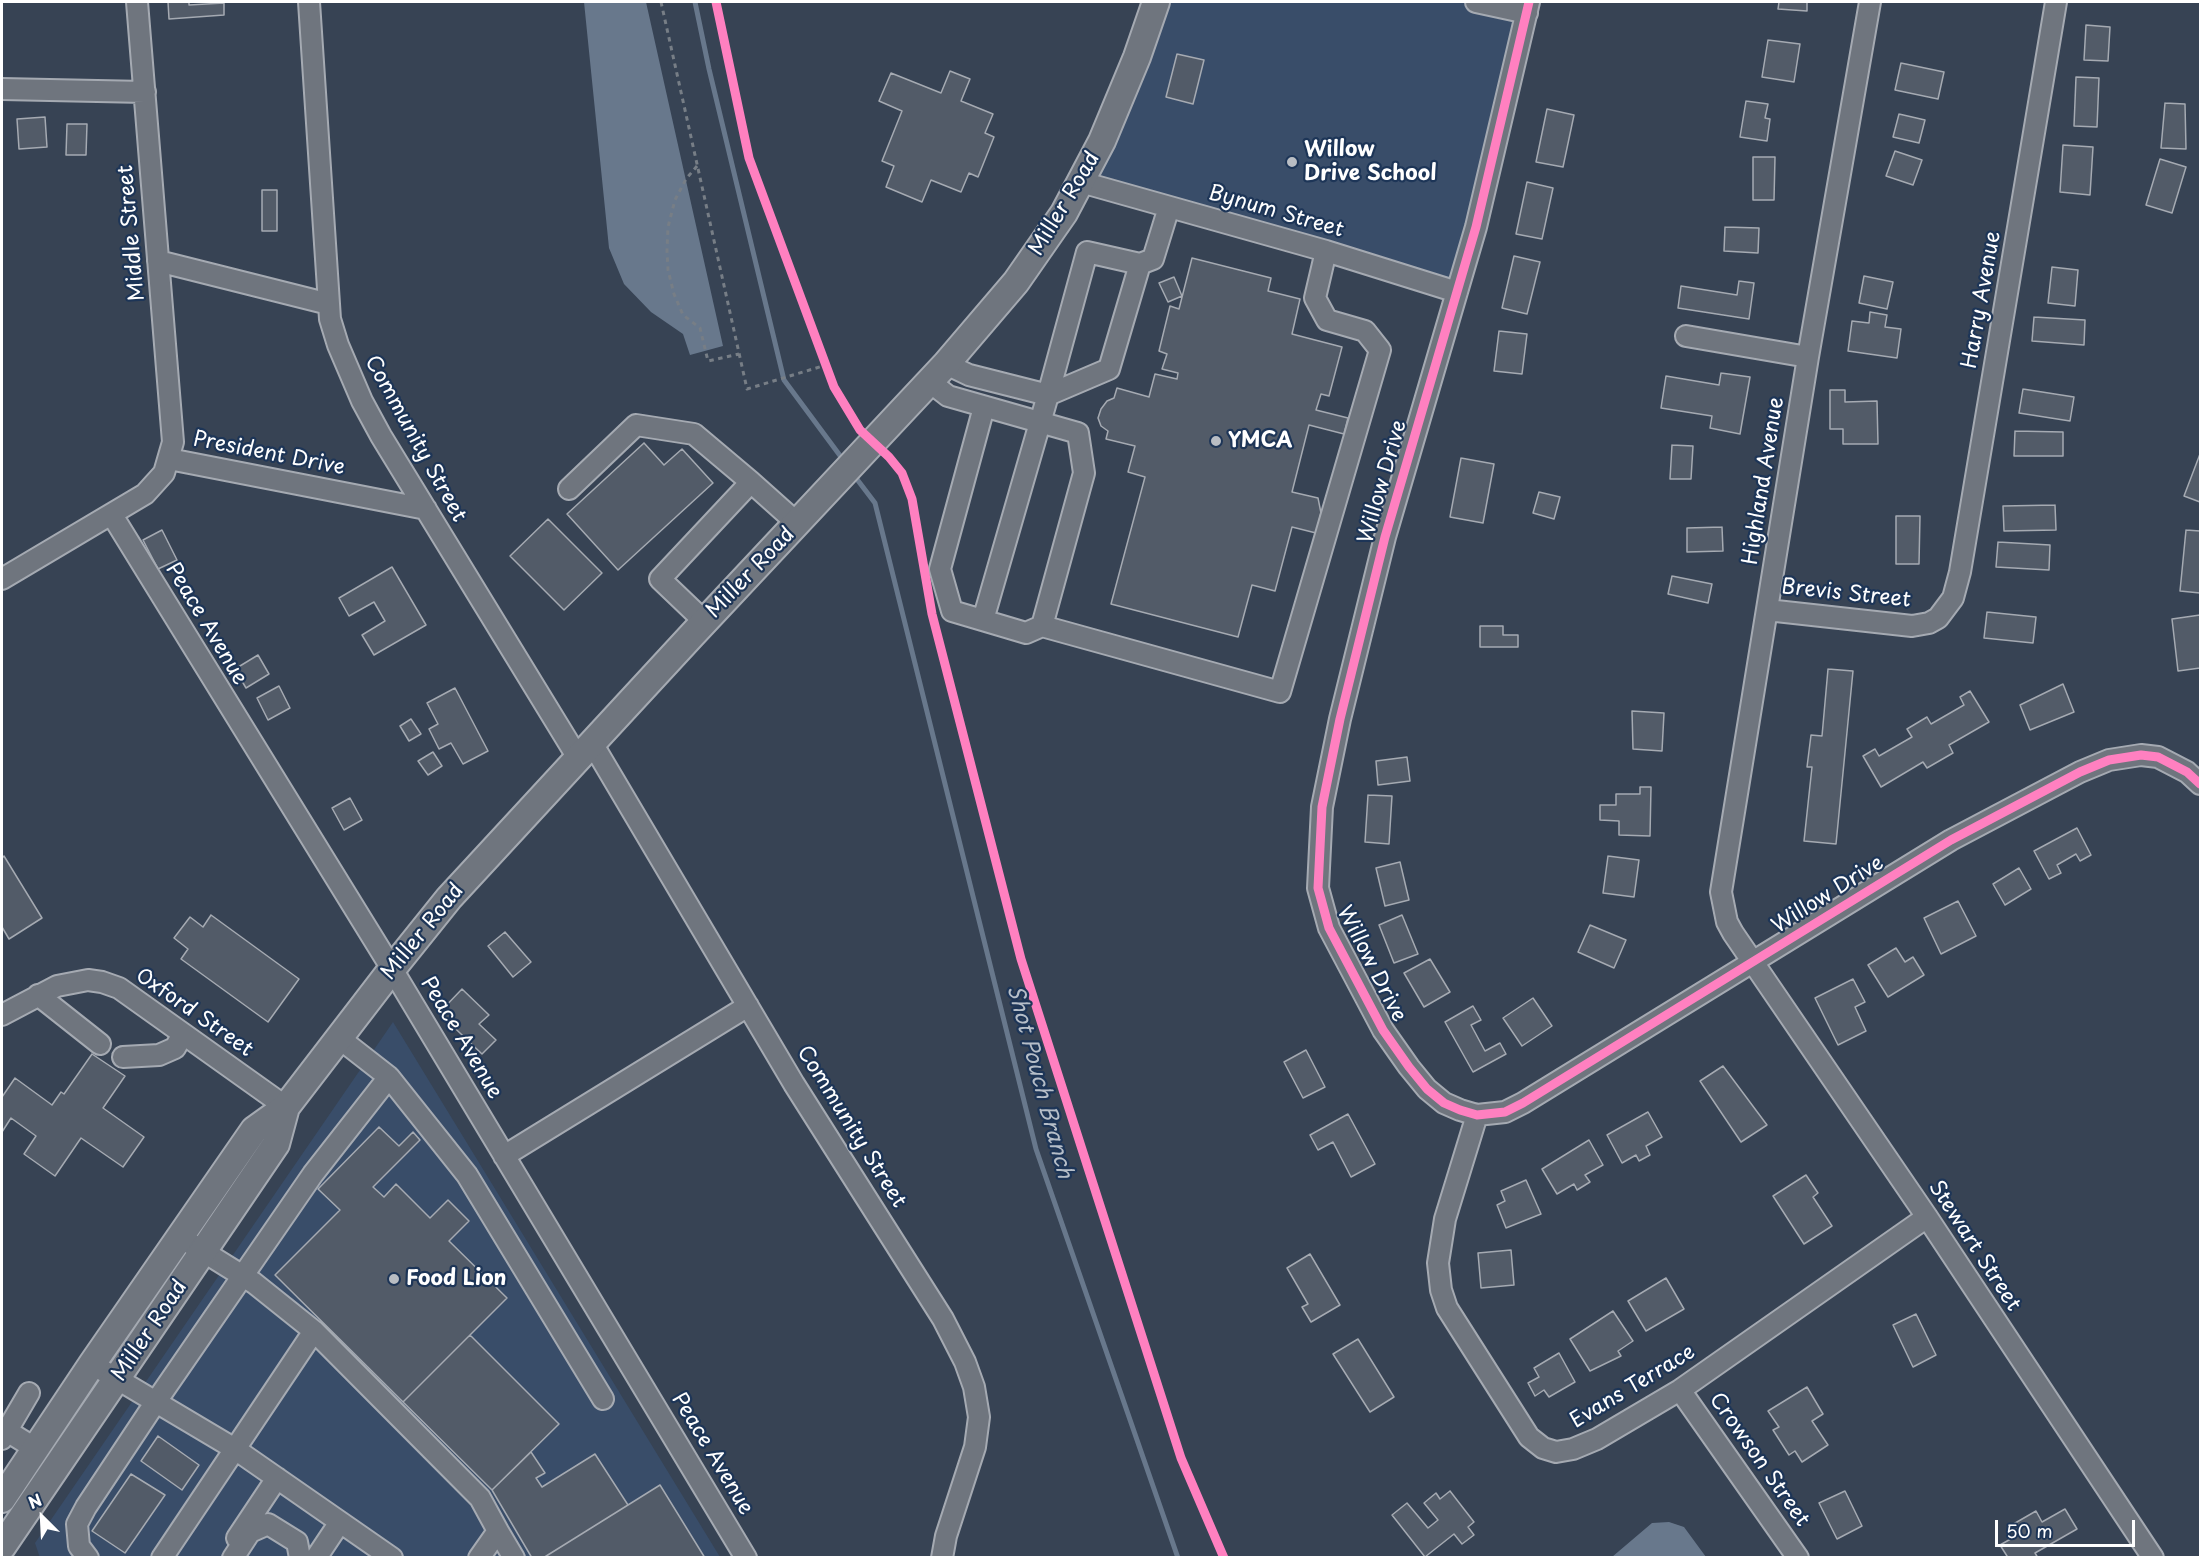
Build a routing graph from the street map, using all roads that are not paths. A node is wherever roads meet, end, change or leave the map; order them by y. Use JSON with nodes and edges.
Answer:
{"nodes":[{"id":1,"x":137,"y":2,"type":"edge"},
{"id":2,"x":309,"y":2,"type":"edge"},
{"id":3,"x":1156,"y":2,"type":"edge"},
{"id":4,"x":1476,"y":2,"type":"edge"},
{"id":5,"x":1869,"y":2,"type":"edge"},
{"id":6,"x":2056,"y":2,"type":"edge"},
{"id":7,"x":1528,"y":7,"type":"edge"},
{"id":8,"x":2,"y":89,"type":"edge"},
{"id":9,"x":145,"y":92,"type":"junction"},
{"id":10,"x":1081,"y":182,"type":"junction"},
{"id":11,"x":1169,"y":207,"type":"junction"},
{"id":12,"x":1326,"y":251,"type":"junction"},
{"id":13,"x":158,"y":261,"type":"junction"},
{"id":14,"x":1140,"y":264,"type":"junction"},
{"id":15,"x":1456,"y":292,"type":"junction"},
{"id":16,"x":329,"y":304,"type":"junction"},
{"id":17,"x":1686,"y":336,"type":"dead end"},
{"id":18,"x":1808,"y":357,"type":"junction"},
{"id":19,"x":938,"y":373,"type":"junction"},
{"id":20,"x":1048,"y":395,"type":"junction"},
{"id":21,"x":984,"y":407,"type":"junction"},
{"id":22,"x":1040,"y":423,"type":"junction"},
{"id":23,"x":169,"y":459,"type":"junction"},
{"id":24,"x":751,"y":482,"type":"junction"},
{"id":25,"x":569,"y":489,"type":"dead end"},
{"id":26,"x":426,"y":509,"type":"junction"},
{"id":27,"x":112,"y":515,"type":"junction"},
{"id":28,"x":798,"y":524,"type":"junction"},
{"id":29,"x":2,"y":579,"type":"edge"},
{"id":30,"x":1949,"y":604,"type":"joint"},
{"id":31,"x":1767,"y":610,"type":"junction"},
{"id":32,"x":983,"y":620,"type":"junction"},
{"id":33,"x":705,"y":622,"type":"junction"},
{"id":34,"x":1042,"y":626,"type":"junction"},
{"id":35,"x":585,"y":751,"type":"junction"},
{"id":36,"x":2200,"y":784,"type":"edge"},
{"id":37,"x":1753,"y":962,"type":"junction"},
{"id":38,"x":392,"y":969,"type":"junction"},
{"id":39,"x":38,"y":995,"type":"junction"},
{"id":40,"x":748,"y":1006,"type":"junction"},
{"id":41,"x":2,"y":1015,"type":"edge"},
{"id":42,"x":183,"y":1034,"type":"junction"},
{"id":43,"x":339,"y":1038,"type":"junction"},
{"id":44,"x":100,"y":1044,"type":"dead end"},
{"id":45,"x":123,"y":1057,"type":"dead end"},
{"id":46,"x":389,"y":1077,"type":"junction"},
{"id":47,"x":286,"y":1107,"type":"junction"},
{"id":48,"x":1477,"y":1115,"type":"junction"},
{"id":49,"x":504,"y":1156,"type":"junction"},
{"id":50,"x":1927,"y":1217,"type":"junction"},
{"id":51,"x":180,"y":1236,"type":"junction"},
{"id":52,"x":204,"y":1251,"type":"junction"},
{"id":53,"x":242,"y":1275,"type":"junction"},
{"id":54,"x":314,"y":1331,"type":"junction"},
{"id":55,"x":92,"y":1364,"type":"junction"},
{"id":56,"x":117,"y":1380,"type":"junction"},
{"id":57,"x":1680,"y":1390,"type":"junction"},
{"id":58,"x":29,"y":1394,"type":"dead end"},
{"id":59,"x":603,"y":1399,"type":"dead end"},
{"id":60,"x":155,"y":1402,"type":"junction"},
{"id":61,"x":4,"y":1435,"type":"edge"},
{"id":62,"x":36,"y":1449,"type":"junction"},
{"id":63,"x":235,"y":1449,"type":"junction"},
{"id":64,"x":277,"y":1478,"type":"junction"},
{"id":65,"x":2,"y":1499,"type":"edge"},
{"id":66,"x":340,"y":1522,"type":"junction"},
{"id":67,"x":498,"y":1532,"type":"junction"},
{"id":68,"x":2,"y":1547,"type":"edge"},
{"id":69,"x":88,"y":1557,"type":"edge"},
{"id":70,"x":162,"y":1557,"type":"edge"},
{"id":71,"x":224,"y":1557,"type":"edge"},
{"id":72,"x":233,"y":1557,"type":"edge"},
{"id":73,"x":300,"y":1557,"type":"edge"},
{"id":74,"x":316,"y":1557,"type":"edge"},
{"id":75,"x":392,"y":1557,"type":"edge"},
{"id":76,"x":479,"y":1557,"type":"edge"},
{"id":77,"x":514,"y":1557,"type":"edge"},
{"id":78,"x":746,"y":1557,"type":"edge"},
{"id":79,"x":942,"y":1557,"type":"edge"},
{"id":80,"x":1798,"y":1557,"type":"edge"},
{"id":81,"x":2153,"y":1557,"type":"edge"}],
"edges":[{"from":1,"to":9,"type":"street","name":"Middle Street"},
{"from":2,"to":16,"type":"street","name":"Community Street"},
{"from":3,"to":10,"type":"main road","name":"Miller Road"},
{"from":4,"to":7,"type":"street"},
{"from":5,"to":18,"type":"street","name":"Highland Avenue"},
{"from":6,"to":30,"type":"street","name":"Harry Avenue"},
{"from":7,"to":15,"type":"street","name":"Willow Drive"},
{"from":8,"to":9,"type":"street"},
{"from":9,"to":13,"type":"street","name":"Middle Street"},
{"from":10,"to":11,"type":"street","name":"Bynum Street"},
{"from":10,"to":19,"type":"main road","name":"Miller Road"},
{"from":11,"to":12,"type":"street","name":"Bynum Street"},
{"from":11,"to":14,"type":"street"},
{"from":12,"to":15,"type":"street","name":"Bynum Street"},
{"from":12,"to":34,"type":"street"},
{"from":13,"to":16,"type":"street"},
{"from":13,"to":23,"type":"street","name":"Middle Street"},
{"from":14,"to":20,"type":"street"},
{"from":14,"to":20,"type":"street"},
{"from":15,"to":48,"type":"street","name":"Willow Drive"},
{"from":16,"to":26,"type":"street","name":"Community Street"},
{"from":17,"to":18,"type":"street"},
{"from":18,"to":31,"type":"street","name":"Highland Avenue"},
{"from":19,"to":20,"type":"street"},
{"from":19,"to":21,"type":"street"},
{"from":19,"to":28,"type":"main road","name":"Miller Road"},
{"from":20,"to":22,"type":"street"},
{"from":21,"to":22,"type":"street"},
{"from":21,"to":32,"type":"street"},
{"from":22,"to":32,"type":"street"},
{"from":22,"to":34,"type":"street"},
{"from":23,"to":26,"type":"street","name":"President Drive"},
{"from":23,"to":27,"type":"street","name":"President Drive"},
{"from":24,"to":25,"type":"street"},
{"from":24,"to":28,"type":"street"},
{"from":24,"to":33,"type":"street"},
{"from":26,"to":35,"type":"street","name":"Community Street"},
{"from":27,"to":29,"type":"street","name":"President Drive"},
{"from":27,"to":38,"type":"street","name":"Peace Avenue"},
{"from":28,"to":33,"type":"main road","name":"Miller Road"},
{"from":30,"to":31,"type":"street","name":"Brevis Street"},
{"from":31,"to":37,"type":"street","name":"Highland Avenue"},
{"from":32,"to":34,"type":"street"},
{"from":33,"to":35,"type":"main road","name":"Miller Road"},
{"from":35,"to":38,"type":"main road","name":"Miller Road"},
{"from":35,"to":40,"type":"street","name":"Community Street"},
{"from":36,"to":37,"type":"street","name":"Willow Drive"},
{"from":37,"to":48,"type":"street","name":"Willow Drive"},
{"from":37,"to":50,"type":"street","name":"Stewart Street"},
{"from":38,"to":43,"type":"main road","name":"Miller Road"},
{"from":38,"to":49,"type":"street","name":"Peace Avenue"},
{"from":39,"to":41,"type":"street","name":"Oxford Street"},
{"from":39,"to":42,"type":"street","name":"Oxford Street"},
{"from":39,"to":44,"type":"street"},
{"from":40,"to":49,"type":"street"},
{"from":40,"to":79,"type":"street","name":"Community Street"},
{"from":42,"to":45,"type":"street"},
{"from":42,"to":47,"type":"street","name":"Oxford Street"},
{"from":43,"to":46,"type":"street"},
{"from":43,"to":47,"type":"main road","name":"Miller Road"},
{"from":46,"to":53,"type":"street"},
{"from":46,"to":59,"type":"street"},
{"from":47,"to":51,"type":"main road","name":"Miller Road"},
{"from":47,"to":52,"type":"main road","name":"Miller Road"},
{"from":48,"to":57,"type":"street","name":"Evans Terrace"},
{"from":49,"to":78,"type":"street","name":"Peace Avenue"},
{"from":50,"to":57,"type":"street","name":"Evans Terrace"},
{"from":50,"to":81,"type":"street","name":"Stewart Street"},
{"from":51,"to":52,"type":"street"},
{"from":51,"to":55,"type":"main road","name":"Miller Road"},
{"from":52,"to":53,"type":"street"},
{"from":52,"to":56,"type":"main road","name":"Miller Road"},
{"from":53,"to":54,"type":"street"},
{"from":53,"to":60,"type":"street"},
{"from":54,"to":63,"type":"street"},
{"from":54,"to":67,"type":"street"},
{"from":55,"to":56,"type":"street"},
{"from":55,"to":62,"type":"main road","name":"Miller Road"},
{"from":56,"to":60,"type":"street"},
{"from":56,"to":68,"type":"main road","name":"Miller Road"},
{"from":57,"to":80,"type":"street","name":"Crowson Street"},
{"from":58,"to":61,"type":"street"},
{"from":60,"to":63,"type":"street"},
{"from":60,"to":69,"type":"street"},
{"from":61,"to":62,"type":"street"},
{"from":62,"to":65,"type":"main road","name":"Miller Road"},
{"from":63,"to":64,"type":"street"},
{"from":63,"to":70,"type":"street"},
{"from":64,"to":66,"type":"street"},
{"from":64,"to":71,"type":"street"},
{"from":66,"to":74,"type":"street"},
{"from":66,"to":75,"type":"street"},
{"from":67,"to":76,"type":"street"},
{"from":67,"to":77,"type":"street"},
{"from":72,"to":73,"type":"street"}]}
